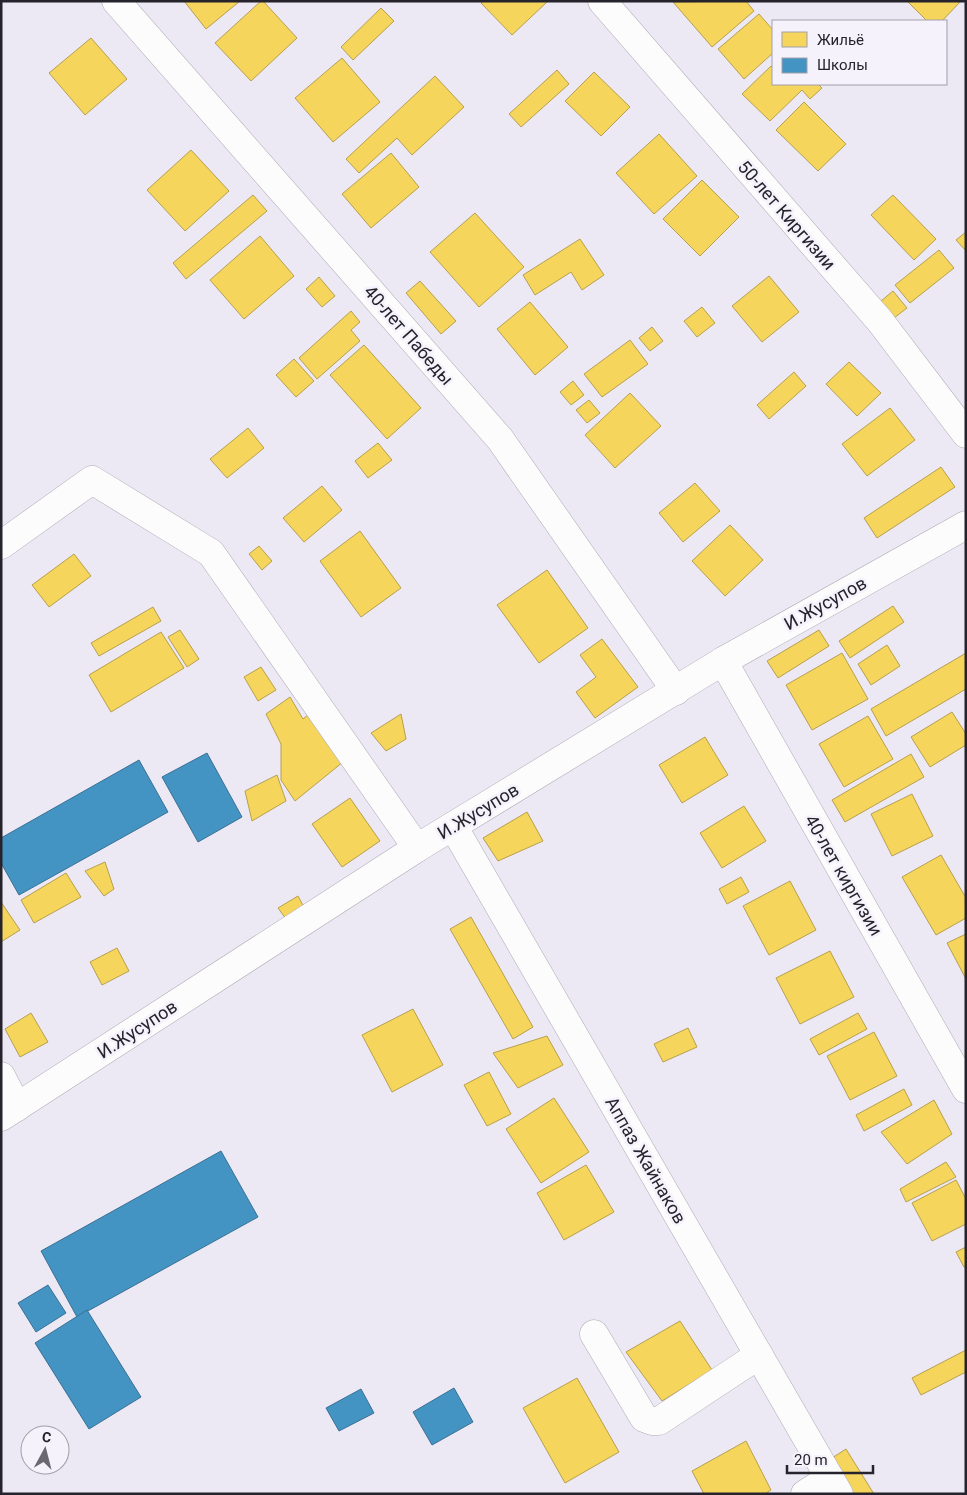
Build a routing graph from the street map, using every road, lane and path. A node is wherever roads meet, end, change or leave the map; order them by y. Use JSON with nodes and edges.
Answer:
{"nodes":[{"id":1,"x":116,"y":1,"type":"edge"},
{"id":2,"x":602,"y":1,"type":"edge"},
{"id":3,"x":966,"y":434,"type":"edge"},
{"id":4,"x":966,"y":525,"type":"edge"},
{"id":5,"x":1,"y":545,"type":"edge"},
{"id":6,"x":723,"y":661,"type":"junction"},
{"id":7,"x":676,"y":691,"type":"junction"},
{"id":8,"x":453,"y":826,"type":"junction"},
{"id":9,"x":418,"y":848,"type":"junction"},
{"id":10,"x":1,"y":1076,"type":"edge"},
{"id":11,"x":966,"y":1089,"type":"edge"},
{"id":12,"x":9,"y":1112,"type":"edge"},
{"id":13,"x":594,"y":1334,"type":"dead end"},
{"id":14,"x":759,"y":1355,"type":"junction"},
{"id":15,"x":834,"y":1486,"type":"edge"},
{"id":16,"x":805,"y":1494,"type":"edge"}],
"edges":[{"from":1,"to":7,"type":"street","name":"40-лет Пабеды"},
{"from":2,"to":3,"type":"street","name":"50-лет Киргизии"},
{"from":4,"to":6,"type":"street","name":"И.Жусупов"},
{"from":5,"to":9,"type":"street"},
{"from":6,"to":7,"type":"street","name":"И.Жусупов"},
{"from":6,"to":11,"type":"street","name":"40-лет киргизии"},
{"from":7,"to":8,"type":"street","name":"И.Жусупов"},
{"from":8,"to":9,"type":"street","name":"И.Жусупов"},
{"from":8,"to":14,"type":"street","name":"Аппаз Жайнаков"},
{"from":9,"to":12,"type":"street","name":"И.Жусупов"},
{"from":10,"to":12,"type":"street"},
{"from":13,"to":14,"type":"street"},
{"from":14,"to":15,"type":"street","name":"Аппаз Жайнаков"},
{"from":15,"to":16,"type":"street"}]}
